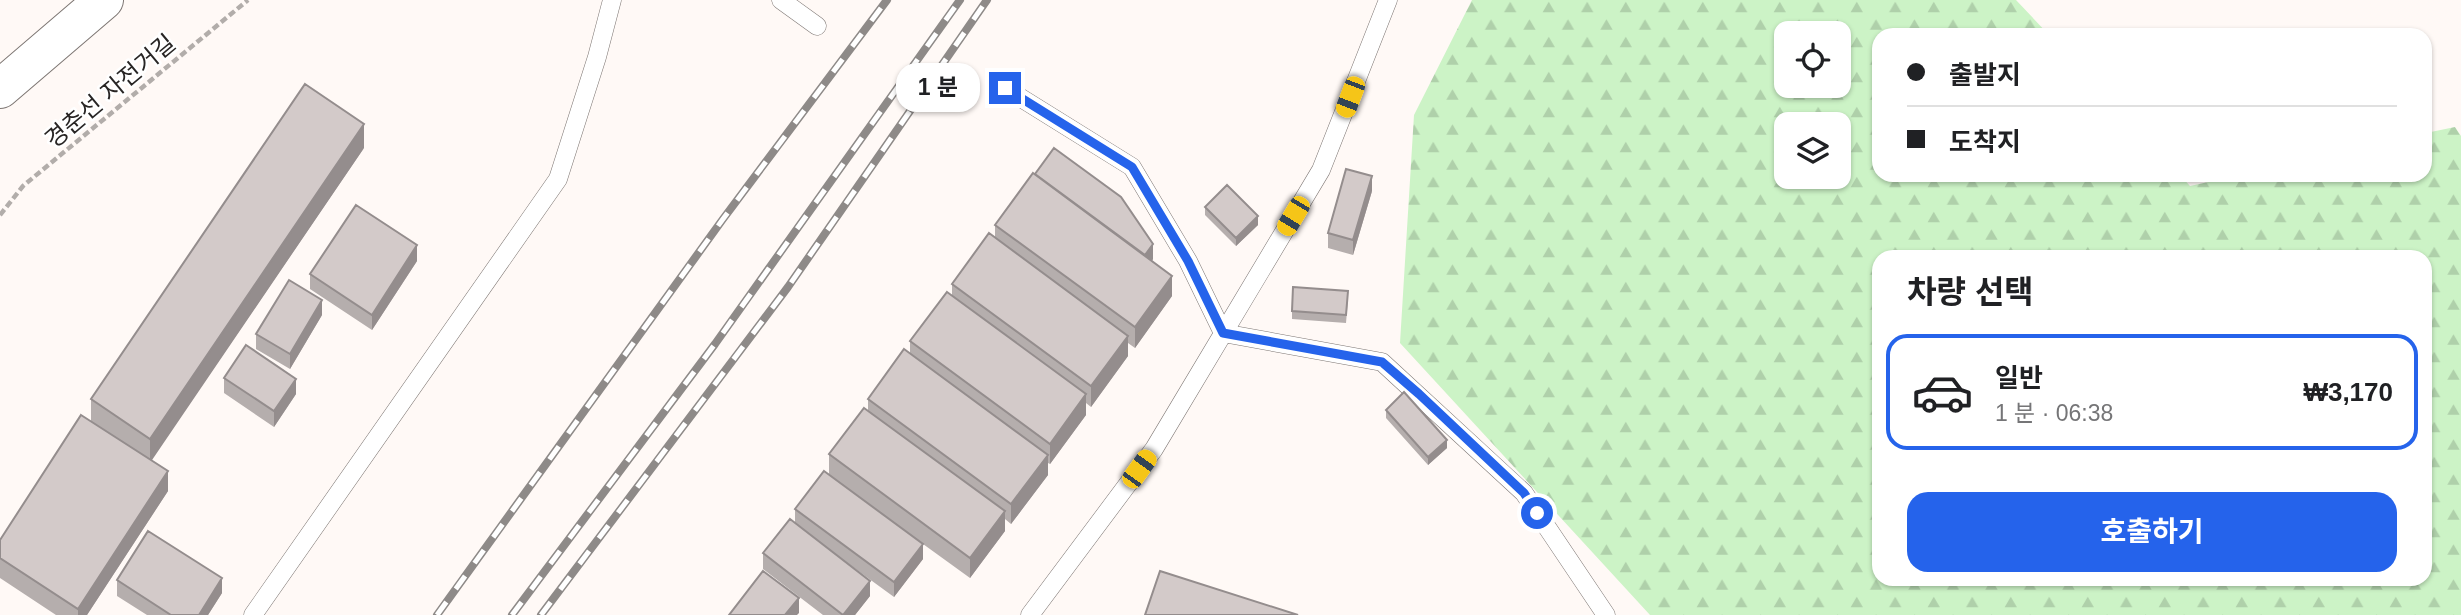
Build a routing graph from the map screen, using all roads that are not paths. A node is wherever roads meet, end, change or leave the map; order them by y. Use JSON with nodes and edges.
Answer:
{"nodes":[{"id":1,"x":104,"y":0,"type":"edge"},
{"id":2,"x":612,"y":0,"type":"edge"},
{"id":3,"x":781,"y":0,"type":"edge"},
{"id":4,"x":1388,"y":0,"type":"edge"},
{"id":5,"x":817,"y":26,"type":"dead end"},
{"id":6,"x":1005,"y":88,"type":"dead end"},
{"id":7,"x":0,"y":89,"type":"edge"},
{"id":8,"x":1223,"y":333,"type":"junction"},
{"id":9,"x":254,"y":615,"type":"edge"},
{"id":10,"x":1030,"y":615,"type":"edge"},
{"id":11,"x":1606,"y":615,"type":"edge"}],
"edges":[{"from":1,"to":7,"type":"street"},
{"from":2,"to":9,"type":"lane"},
{"from":3,"to":5,"type":"lane"},
{"from":4,"to":8,"type":"lane"},
{"from":6,"to":8,"type":"lane"},
{"from":8,"to":10,"type":"lane"},
{"from":8,"to":11,"type":"lane"}]}
